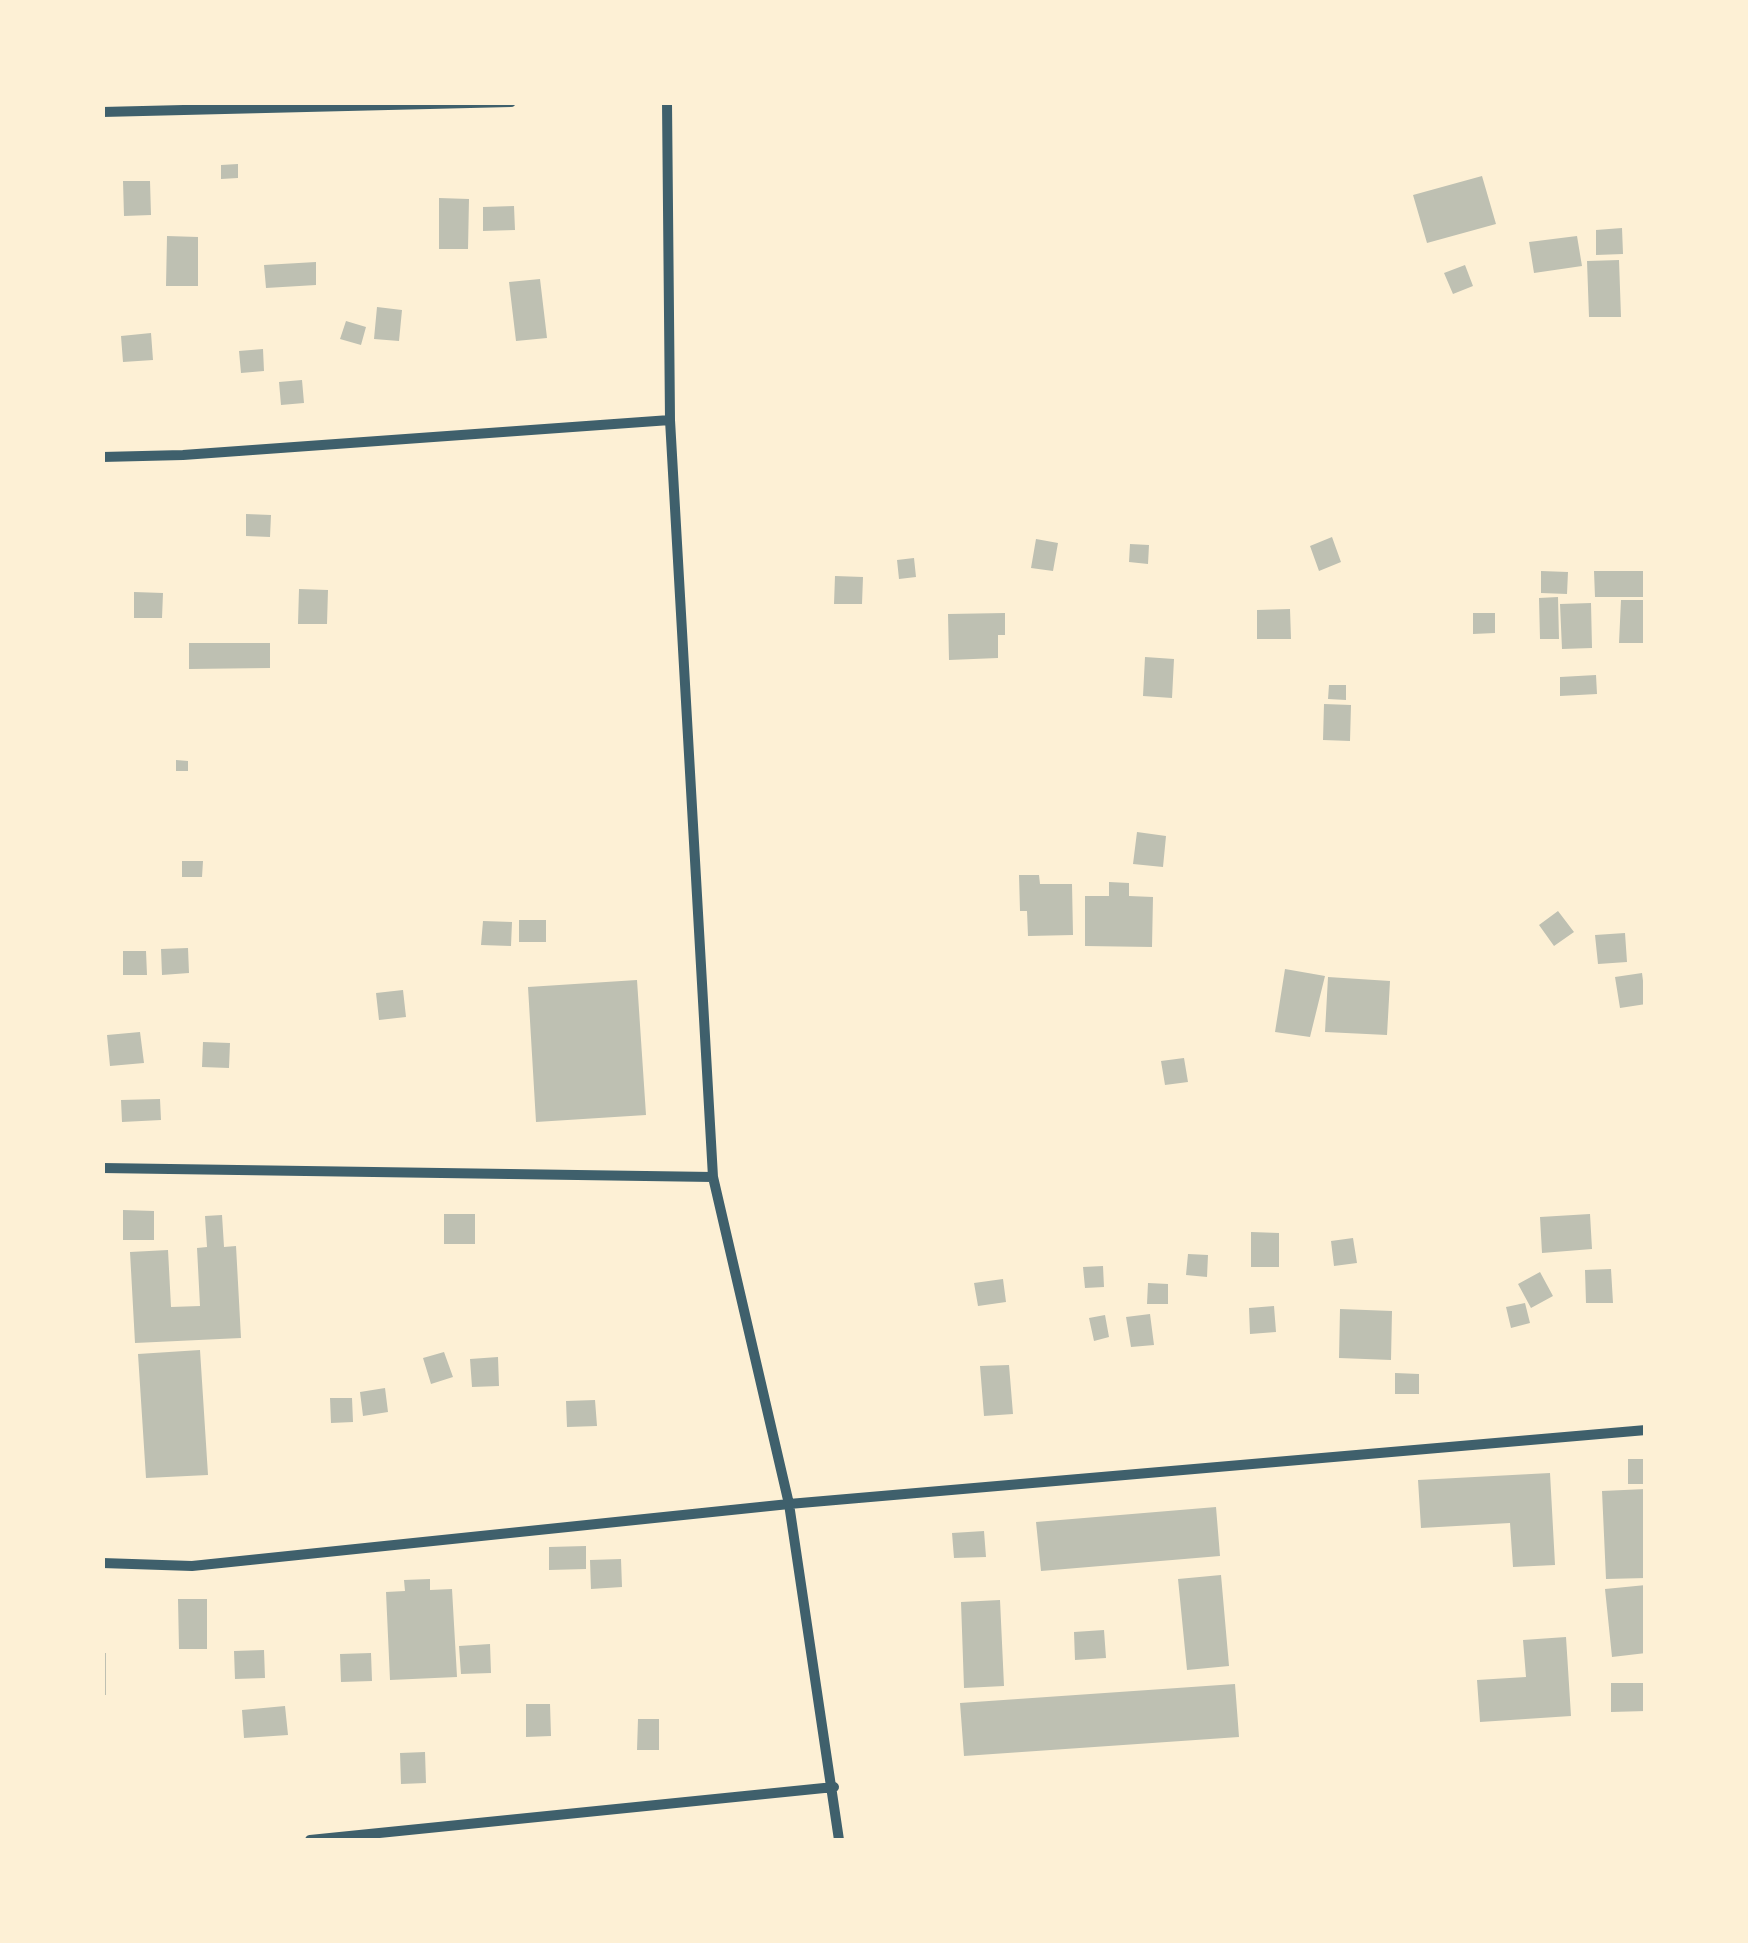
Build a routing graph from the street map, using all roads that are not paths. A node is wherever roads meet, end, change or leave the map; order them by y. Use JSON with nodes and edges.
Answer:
{"nodes":[{"id":1,"x":511,"y":102,"type":"edge"},
{"id":2,"x":667,"y":102,"type":"edge"},
{"id":3,"x":102,"y":112,"type":"edge"},
{"id":4,"x":670,"y":420,"type":"junction"},
{"id":5,"x":102,"y":457,"type":"edge"},
{"id":6,"x":102,"y":1168,"type":"edge"},
{"id":7,"x":713,"y":1176,"type":"junction"},
{"id":8,"x":1646,"y":1430,"type":"edge"},
{"id":9,"x":789,"y":1504,"type":"junction"},
{"id":10,"x":102,"y":1564,"type":"edge"},
{"id":11,"x":834,"y":1787,"type":"junction"},
{"id":12,"x":310,"y":1840,"type":"edge"},
{"id":13,"x":840,"y":1840,"type":"edge"}],
"edges":[{"from":1,"to":3,"type":"street"},
{"from":2,"to":4,"type":"street"},
{"from":4,"to":5,"type":"street"},
{"from":4,"to":7,"type":"street"},
{"from":6,"to":7,"type":"street"},
{"from":7,"to":9,"type":"street"},
{"from":8,"to":9,"type":"street"},
{"from":9,"to":10,"type":"street"},
{"from":9,"to":11,"type":"street"},
{"from":11,"to":12,"type":"street"},
{"from":11,"to":13,"type":"street"}]}
